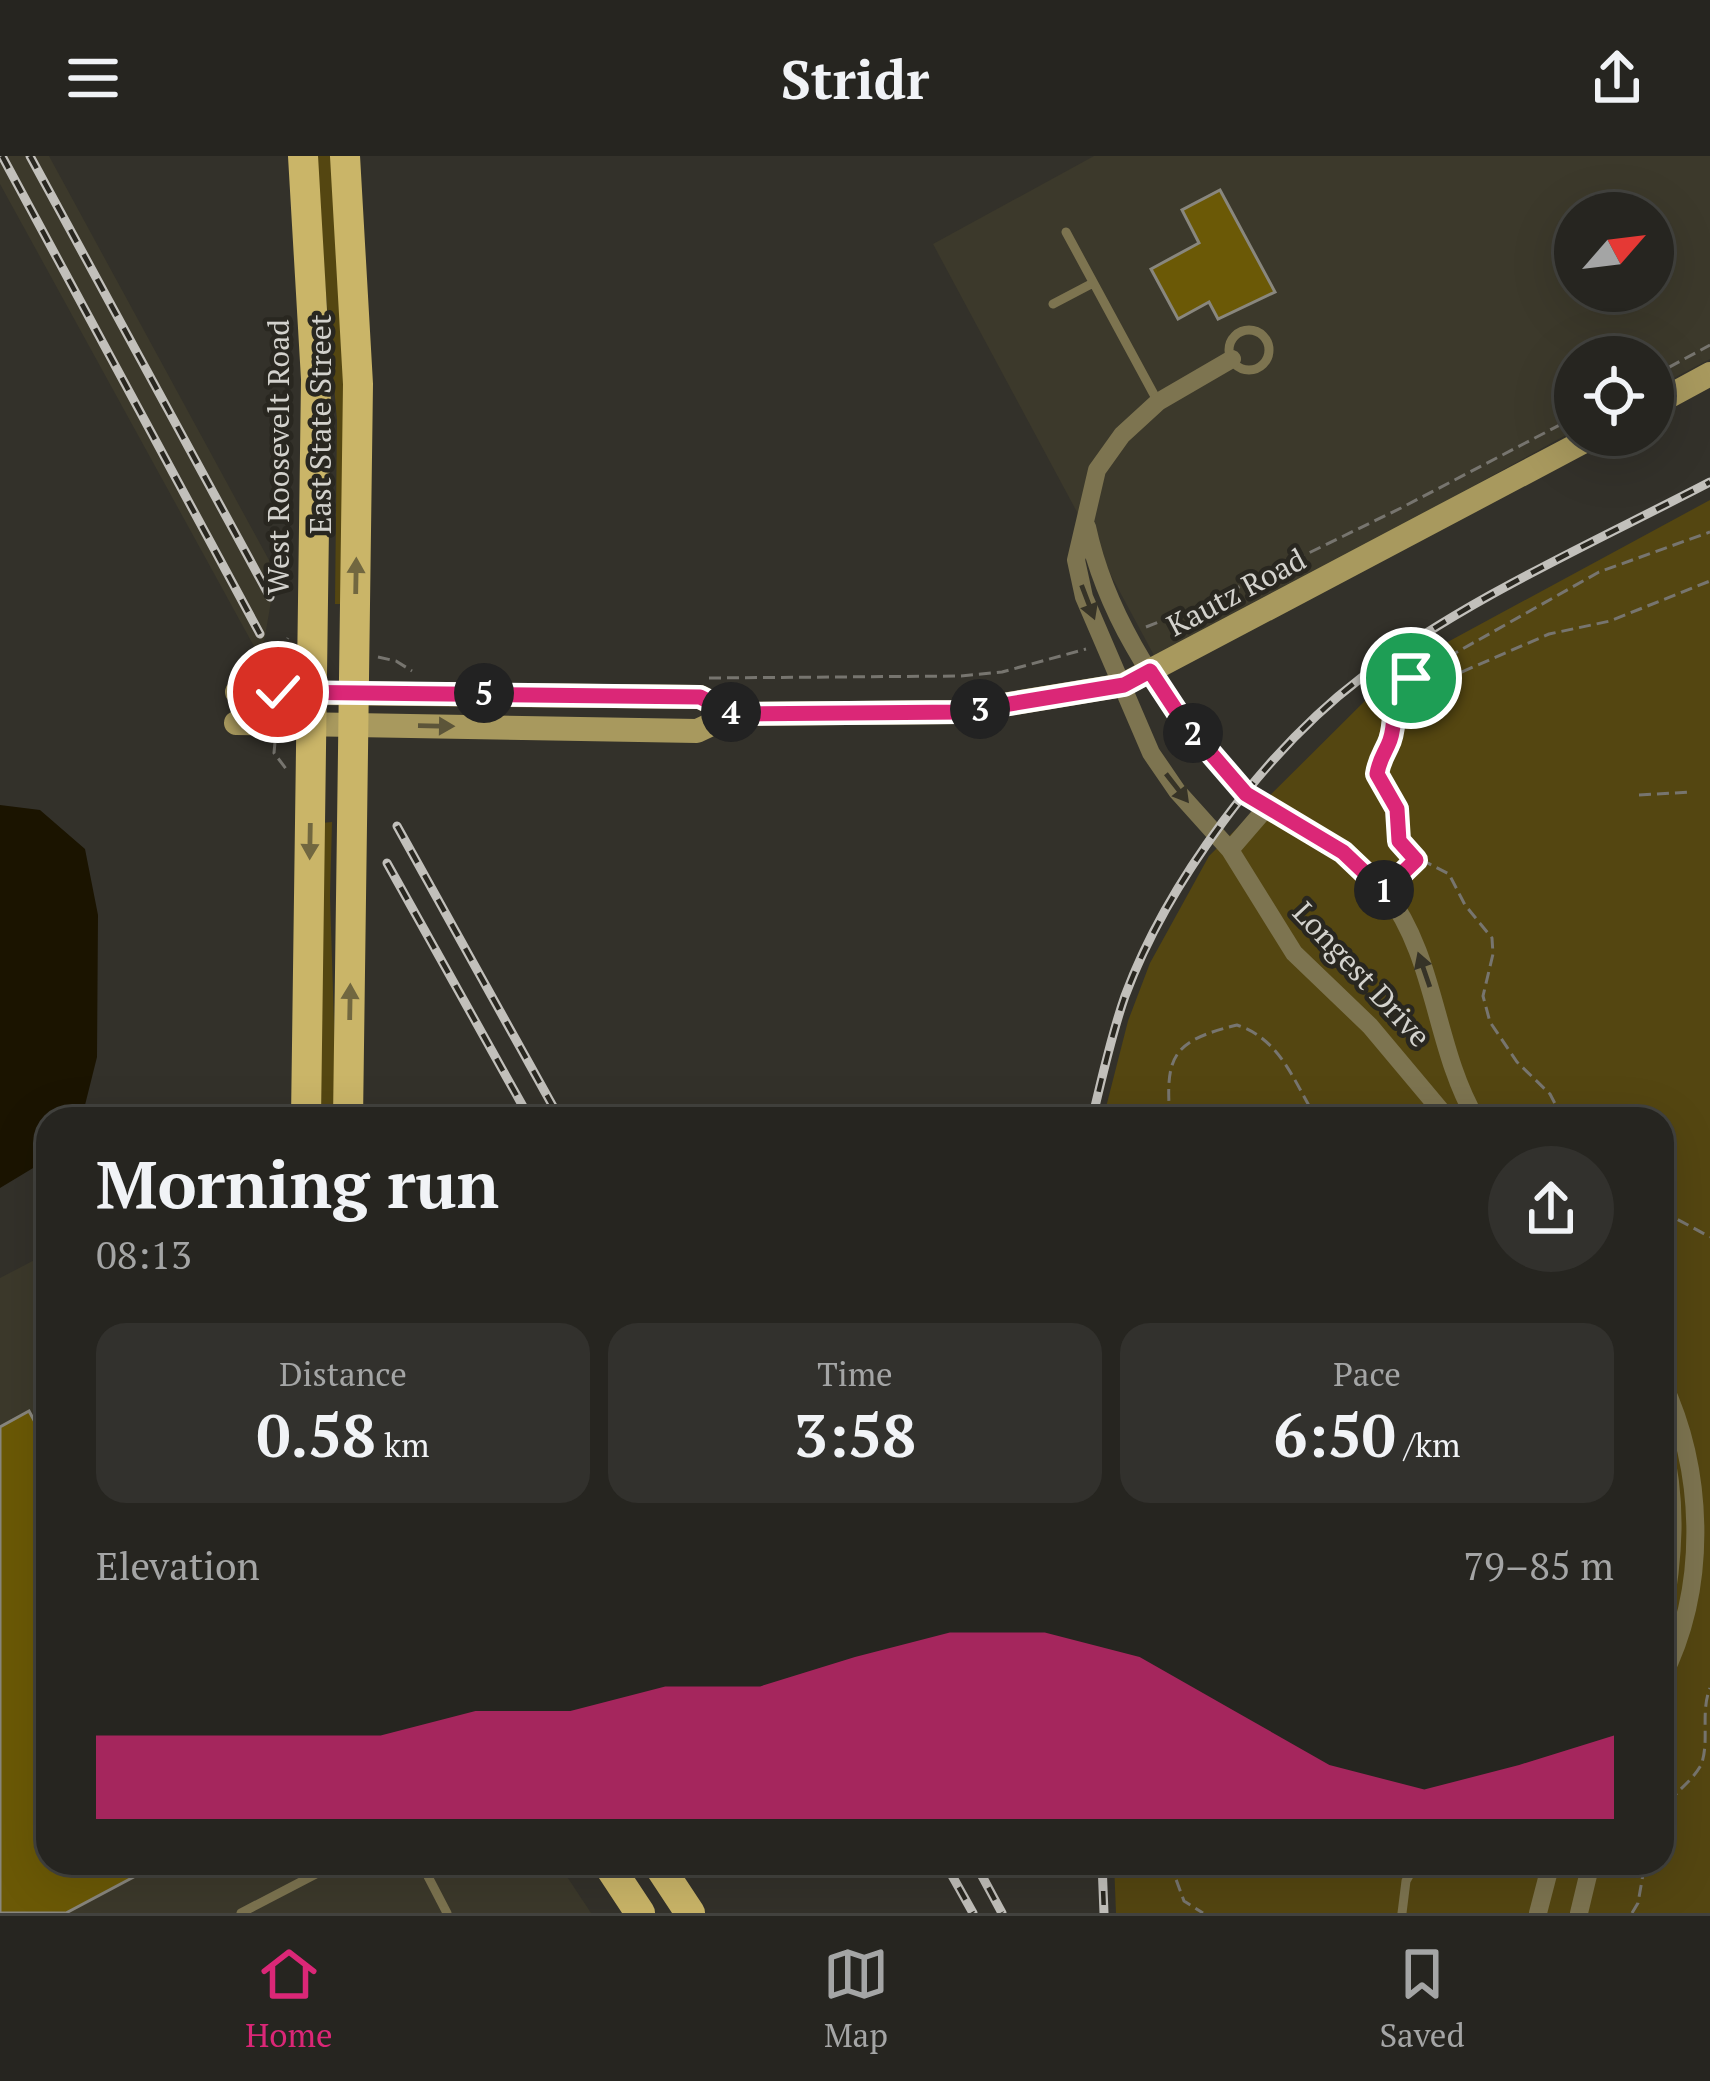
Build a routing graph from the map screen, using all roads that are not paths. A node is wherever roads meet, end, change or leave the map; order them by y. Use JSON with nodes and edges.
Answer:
{"nodes":[{"id":1,"x":303,"y":156,"type":"edge"},
{"id":2,"x":345,"y":156,"type":"edge"},
{"id":3,"x":1066,"y":232,"type":"dead end"},
{"id":4,"x":1093,"y":283,"type":"junction"},
{"id":5,"x":1053,"y":304,"type":"dead end"},
{"id":6,"x":1232,"y":359,"type":"junction"},
{"id":7,"x":1710,"y":374,"type":"edge"},
{"id":8,"x":1674,"y":394,"type":"edge"},
{"id":9,"x":1158,"y":403,"type":"junction"},
{"id":10,"x":1556,"y":456,"type":"edge"},
{"id":11,"x":1084,"y":515,"type":"junction"},
{"id":12,"x":1150,"y":671,"type":"junction"},
{"id":13,"x":1124,"y":685,"type":"junction"},
{"id":14,"x":237,"y":692,"type":"dead end"},
{"id":15,"x":354,"y":693,"type":"junction"},
{"id":16,"x":312,"y":709,"type":"junction"},
{"id":17,"x":734,"y":714,"type":"junction"},
{"id":18,"x":236,"y":723,"type":"dead end"},
{"id":19,"x":354,"y":725,"type":"junction"},
{"id":20,"x":1267,"y":807,"type":"junction"},
{"id":21,"x":1230,"y":850,"type":"junction"},
{"id":22,"x":306,"y":1107,"type":"edge"},
{"id":23,"x":348,"y":1107,"type":"edge"},
{"id":24,"x":1439,"y":1107,"type":"edge"},
{"id":25,"x":1471,"y":1107,"type":"edge"},
{"id":26,"x":1674,"y":1417,"type":"edge"},
{"id":27,"x":1674,"y":1505,"type":"edge"},
{"id":28,"x":1674,"y":1550,"type":"edge"},
{"id":29,"x":1674,"y":1655,"type":"edge"},
{"id":30,"x":314,"y":1875,"type":"edge"},
{"id":31,"x":427,"y":1875,"type":"edge"},
{"id":32,"x":615,"y":1875,"type":"edge"},
{"id":33,"x":665,"y":1875,"type":"edge"},
{"id":34,"x":1409,"y":1875,"type":"edge"},
{"id":35,"x":1548,"y":1875,"type":"edge"},
{"id":36,"x":1589,"y":1875,"type":"edge"},
{"id":37,"x":241,"y":1913,"type":"edge"},
{"id":38,"x":447,"y":1913,"type":"edge"},
{"id":39,"x":640,"y":1913,"type":"edge"},
{"id":40,"x":690,"y":1913,"type":"edge"},
{"id":41,"x":1402,"y":1913,"type":"edge"},
{"id":42,"x":1538,"y":1913,"type":"edge"},
{"id":43,"x":1579,"y":1913,"type":"edge"}],
"edges":[{"from":1,"to":16,"type":"main road","name":"West Roosevelt Road"},
{"from":15,"to":2,"type":"main road","name":"East State Street","one_way":true},
{"from":3,"to":4,"type":"lane"},
{"from":4,"to":5,"type":"lane"},
{"from":4,"to":9,"type":"lane"},
{"from":6,"to":6,"type":"lane"},
{"from":6,"to":9,"type":"street","name":"Longest Drive"},
{"from":7,"to":8,"type":"street"},
{"from":9,"to":11,"type":"street","name":"Longest Drive"},
{"from":10,"to":12,"type":"street","name":"Kautz Road"},
{"from":11,"to":12,"type":"street","name":"Longest Drive"},
{"from":11,"to":13,"type":"street","name":"Longest Drive","one_way":true},
{"from":12,"to":13,"type":"street","name":"Kautz Road"},
{"from":12,"to":20,"type":"street","name":"Longest Drive"},
{"from":13,"to":17,"type":"street","name":"Kautz Road"},
{"from":13,"to":21,"type":"street","name":"Longest Drive","one_way":true},
{"from":14,"to":16,"type":"street","name":"Kautz Road"},
{"from":15,"to":16,"type":"street","name":"Kautz Road"},
{"from":15,"to":17,"type":"street","name":"Kautz Road"},
{"from":15,"to":19,"type":"main road"},
{"from":16,"to":18,"type":"street","name":"Kautz Road"},
{"from":16,"to":19,"type":"street","name":"Kautz Road"},
{"from":16,"to":22,"type":"main road","name":"West Roosevelt Road","one_way":true},
{"from":19,"to":17,"type":"street","name":"Kautz Road","one_way":true},
{"from":23,"to":19,"type":"main road","one_way":true},
{"from":20,"to":21,"type":"street"},
{"from":25,"to":20,"type":"street","name":"Longest Drive","one_way":true},
{"from":21,"to":24,"type":"street","name":"Longest Drive"},
{"from":26,"to":29,"type":"street"},
{"from":27,"to":28,"type":"street"},
{"from":30,"to":37,"type":"lane"},
{"from":31,"to":38,"type":"lane"},
{"from":32,"to":39,"type":"main road"},
{"from":33,"to":40,"type":"main road"},
{"from":34,"to":41,"type":"lane"},
{"from":35,"to":42,"type":"street"},
{"from":36,"to":43,"type":"street"}]}
